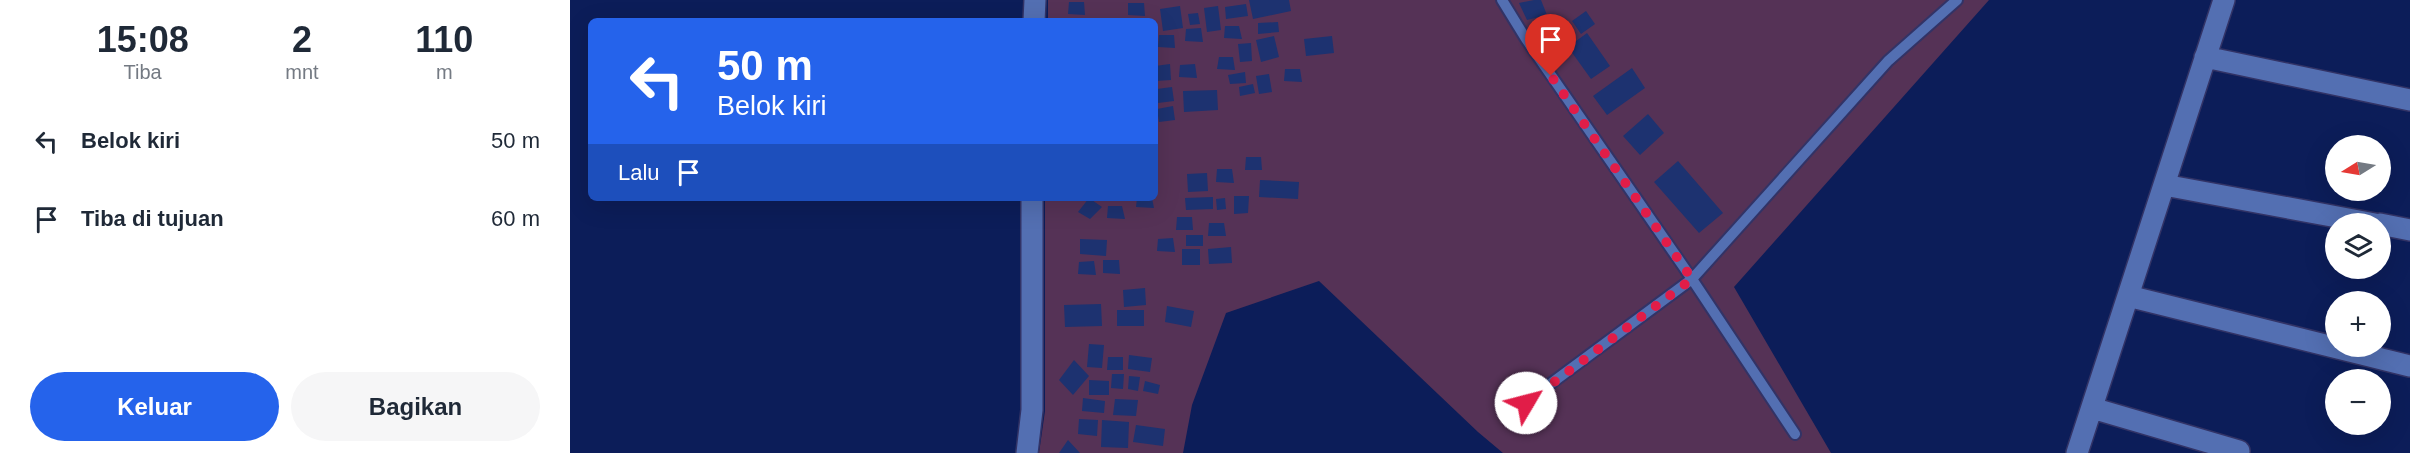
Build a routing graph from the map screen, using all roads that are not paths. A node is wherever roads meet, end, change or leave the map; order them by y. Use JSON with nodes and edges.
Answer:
{"nodes":[{"id":1,"x":1035,"y":0,"type":"edge"},
{"id":2,"x":1502,"y":0,"type":"edge"},
{"id":3,"x":1957,"y":0,"type":"edge"},
{"id":4,"x":2224,"y":0,"type":"edge"},
{"id":5,"x":1034,"y":18,"type":"edge"},
{"id":6,"x":2205,"y":57,"type":"junction"},
{"id":7,"x":2410,"y":100,"type":"edge"},
{"id":8,"x":2164,"y":185,"type":"junction"},
{"id":9,"x":1032,"y":201,"type":"edge"},
{"id":10,"x":2325,"y":215,"type":"edge"},
{"id":11,"x":2391,"y":226,"type":"edge"},
{"id":12,"x":2410,"y":230,"type":"edge"},
{"id":13,"x":1692,"y":279,"type":"junction"},
{"id":14,"x":2128,"y":296,"type":"junction"},
{"id":15,"x":2410,"y":366,"type":"edge"},
{"id":16,"x":2092,"y":408,"type":"junction"},
{"id":17,"x":1507,"y":416,"type":"dead end"},
{"id":18,"x":1795,"y":434,"type":"dead end"},
{"id":19,"x":2242,"y":452,"type":"edge"},
{"id":20,"x":1027,"y":453,"type":"edge"},
{"id":21,"x":2077,"y":453,"type":"edge"}],
"edges":[{"from":1,"to":5,"type":"street"},
{"from":2,"to":13,"type":"lane"},
{"from":3,"to":13,"type":"lane"},
{"from":4,"to":6,"type":"street"},
{"from":6,"to":7,"type":"street"},
{"from":6,"to":8,"type":"street"},
{"from":8,"to":10,"type":"street"},
{"from":8,"to":14,"type":"street"},
{"from":9,"to":20,"type":"street"},
{"from":11,"to":12,"type":"street"},
{"from":13,"to":17,"type":"lane"},
{"from":13,"to":18,"type":"lane"},
{"from":14,"to":15,"type":"street"},
{"from":14,"to":16,"type":"street"},
{"from":16,"to":19,"type":"street"},
{"from":16,"to":21,"type":"street"}]}
